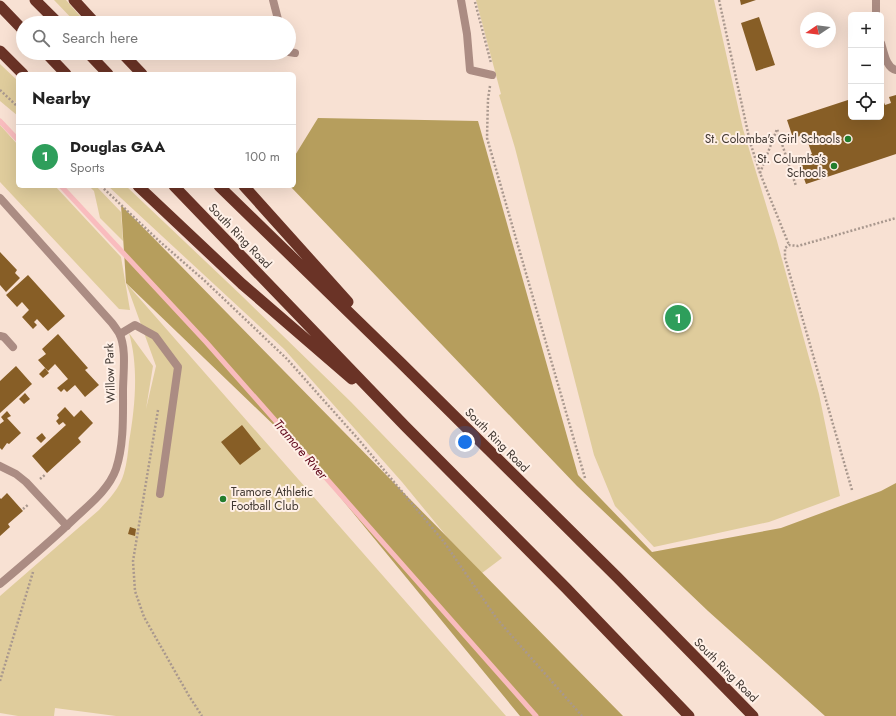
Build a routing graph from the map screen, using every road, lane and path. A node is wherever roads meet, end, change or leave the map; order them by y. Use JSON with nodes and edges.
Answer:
{"nodes":[{"id":1,"x":35,"y":0,"type":"edge"},
{"id":2,"x":74,"y":0,"type":"edge"},
{"id":3,"x":273,"y":0,"type":"edge"},
{"id":4,"x":461,"y":0,"type":"edge"},
{"id":5,"x":475,"y":0,"type":"edge"},
{"id":6,"x":719,"y":0,"type":"edge"},
{"id":7,"x":876,"y":0,"type":"edge"},
{"id":8,"x":0,"y":6,"type":"edge"},
{"id":9,"x":876,"y":12,"type":"edge"},
{"id":10,"x":51,"y":16,"type":"edge"},
{"id":11,"x":89,"y":16,"type":"edge"},
{"id":12,"x":277,"y":16,"type":"edge"},
{"id":13,"x":16,"y":23,"type":"edge"},
{"id":14,"x":883,"y":48,"type":"edge"},
{"id":15,"x":0,"y":51,"type":"edge"},
{"id":16,"x":53,"y":60,"type":"edge"},
{"id":17,"x":95,"y":60,"type":"edge"},
{"id":18,"x":129,"y":60,"type":"edge"},
{"id":19,"x":896,"y":70,"type":"edge"},
{"id":20,"x":21,"y":72,"type":"edge"},
{"id":21,"x":64,"y":72,"type":"edge"},
{"id":22,"x":106,"y":72,"type":"edge"},
{"id":23,"x":140,"y":72,"type":"edge"},
{"id":24,"x":492,"y":76,"type":"junction"},
{"id":25,"x":0,"y":90,"type":"edge"},
{"id":26,"x":16,"y":105,"type":"edge"},
{"id":27,"x":760,"y":173,"type":"junction"},
{"id":28,"x":796,"y":186,"type":"dead end"},
{"id":29,"x":102,"y":188,"type":"edge"},
{"id":30,"x":140,"y":188,"type":"edge"},
{"id":31,"x":176,"y":188,"type":"edge"},
{"id":32,"x":221,"y":188,"type":"edge"},
{"id":33,"x":246,"y":188,"type":"edge"},
{"id":34,"x":0,"y":198,"type":"edge"},
{"id":35,"x":896,"y":218,"type":"edge"},
{"id":36,"x":789,"y":245,"type":"junction"},
{"id":37,"x":120,"y":334,"type":"junction"},
{"id":38,"x":0,"y":336,"type":"edge"},
{"id":39,"x":13,"y":347,"type":"dead end"},
{"id":40,"x":400,"y":362,"type":"junction"},
{"id":41,"x":158,"y":407,"type":"dead end"},
{"id":42,"x":405,"y":426,"type":"junction"},
{"id":43,"x":0,"y":466,"type":"edge"},
{"id":44,"x":46,"y":474,"type":"dead end"},
{"id":45,"x":585,"y":478,"type":"dead end"},
{"id":46,"x":38,"y":481,"type":"dead end"},
{"id":47,"x":852,"y":490,"type":"dead end"},
{"id":48,"x":160,"y":494,"type":"dead end"},
{"id":49,"x":31,"y":502,"type":"dead end"},
{"id":50,"x":24,"y":509,"type":"dead end"},
{"id":51,"x":67,"y":526,"type":"junction"},
{"id":52,"x":30,"y":558,"type":"junction"},
{"id":53,"x":0,"y":584,"type":"edge"},
{"id":54,"x":0,"y":681,"type":"edge"},
{"id":55,"x":202,"y":716,"type":"edge"},
{"id":56,"x":582,"y":716,"type":"edge"},
{"id":57,"x":690,"y":716,"type":"edge"},
{"id":58,"x":753,"y":716,"type":"edge"}],
"edges":[{"from":1,"to":10,"type":"highway"},
{"from":2,"to":11,"type":"highway"},
{"from":3,"to":12,"type":"street"},
{"from":4,"to":24,"type":"street"},
{"from":5,"to":24,"type":"path"},
{"from":6,"to":27,"type":"path"},
{"from":7,"to":9,"type":"street"},
{"from":8,"to":13,"type":"highway"},
{"from":14,"to":19,"type":"street"},
{"from":15,"to":20,"type":"highway"},
{"from":16,"to":21,"type":"highway"},
{"from":17,"to":22,"type":"highway"},
{"from":18,"to":23,"type":"highway"},
{"from":24,"to":45,"type":"path"},
{"from":25,"to":26,"type":"path"},
{"from":27,"to":28,"type":"path"},
{"from":27,"to":36,"type":"path"},
{"from":29,"to":56,"type":"path"},
{"from":30,"to":42,"type":"highway"},
{"from":31,"to":42,"type":"highway","name":"South Ring Road"},
{"from":32,"to":40,"type":"highway","name":"South Ring Road"},
{"from":33,"to":40,"type":"highway"},
{"from":34,"to":37,"type":"street","name":"Willow Park"},
{"from":35,"to":36,"type":"path"},
{"from":36,"to":47,"type":"path"},
{"from":37,"to":48,"type":"street"},
{"from":37,"to":51,"type":"street","name":"Willow Park"},
{"from":38,"to":39,"type":"street"},
{"from":40,"to":58,"type":"highway","name":"South Ring Road"},
{"from":41,"to":55,"type":"path"},
{"from":42,"to":57,"type":"highway","name":"South Ring Road"},
{"from":43,"to":51,"type":"street"},
{"from":44,"to":46,"type":"path"},
{"from":49,"to":50,"type":"path"},
{"from":51,"to":52,"type":"street","name":"Willow Park"},
{"from":52,"to":53,"type":"street","name":"Willow Park"},
{"from":52,"to":54,"type":"path"}]}
